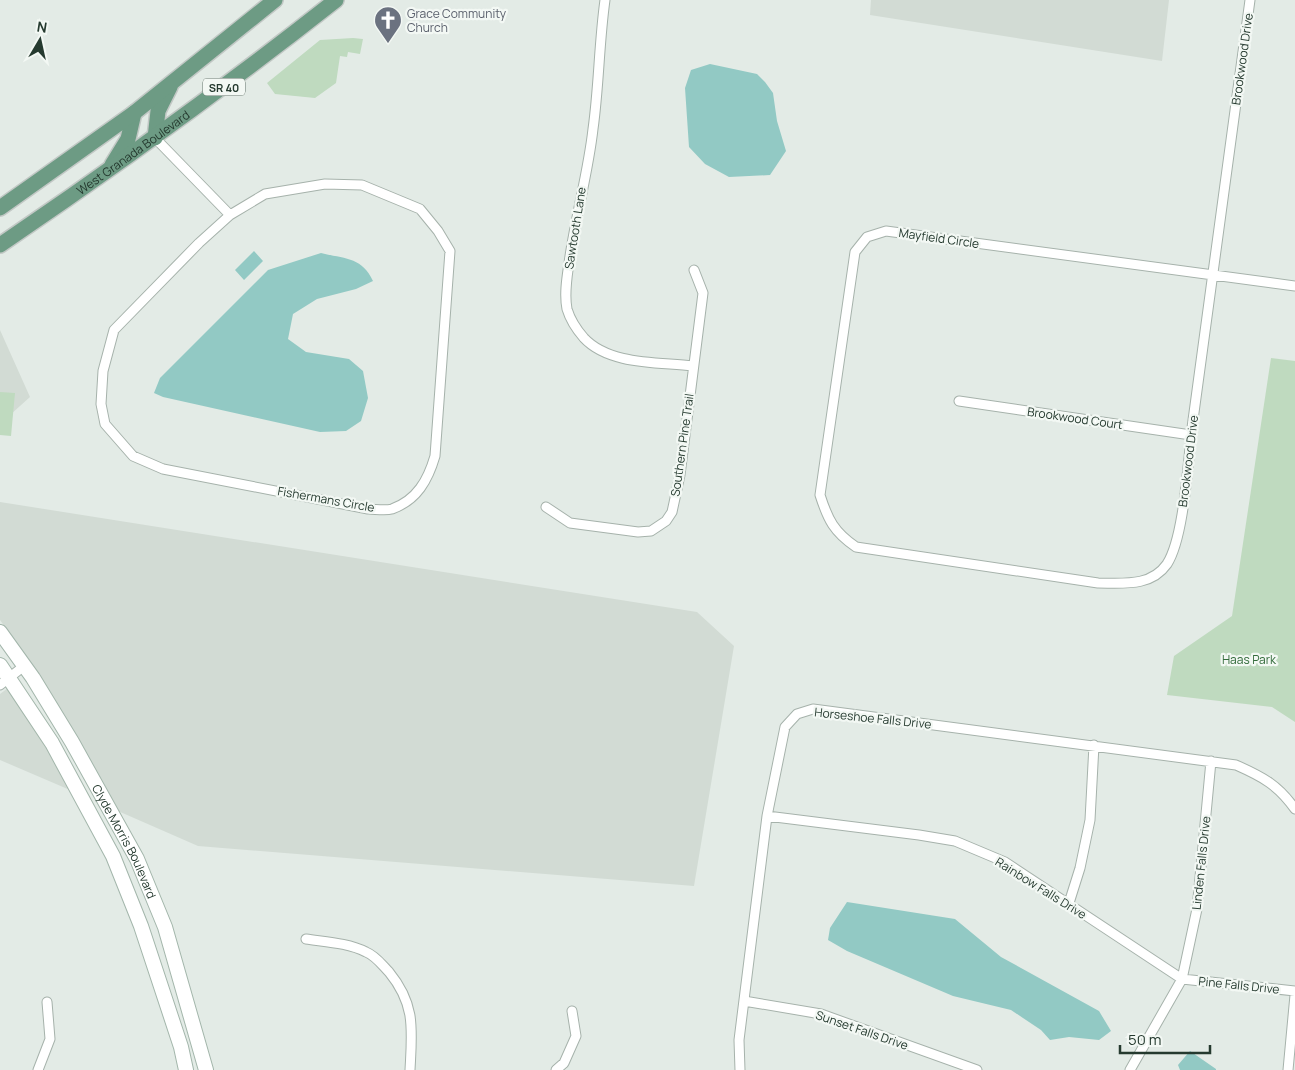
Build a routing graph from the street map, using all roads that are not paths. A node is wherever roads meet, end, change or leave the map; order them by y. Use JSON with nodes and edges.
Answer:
{"nodes":[{"id":1,"x":275,"y":0,"type":"edge"},
{"id":2,"x":336,"y":0,"type":"edge"},
{"id":3,"x":605,"y":0,"type":"edge"},
{"id":4,"x":1250,"y":0,"type":"edge"},
{"id":5,"x":172,"y":83,"type":"junction"},
{"id":6,"x":134,"y":112,"type":"junction"},
{"id":7,"x":155,"y":138,"type":"junction"},
{"id":8,"x":109,"y":171,"type":"junction"},
{"id":9,"x":0,"y":208,"type":"edge"},
{"id":10,"x":230,"y":215,"type":"junction"},
{"id":11,"x":0,"y":246,"type":"edge"},
{"id":12,"x":694,"y":270,"type":"dead end"},
{"id":13,"x":1212,"y":275,"type":"junction"},
{"id":14,"x":1295,"y":286,"type":"edge"},
{"id":15,"x":692,"y":366,"type":"junction"},
{"id":16,"x":959,"y":401,"type":"dead end"},
{"id":17,"x":1191,"y":435,"type":"junction"},
{"id":18,"x":546,"y":507,"type":"dead end"},
{"id":19,"x":829,"y":521,"type":"joint"},
{"id":20,"x":0,"y":632,"type":"edge"},
{"id":21,"x":0,"y":665,"type":"edge"},
{"id":22,"x":24,"y":666,"type":"junction"},
{"id":23,"x":5,"y":682,"type":"edge"},
{"id":24,"x":1094,"y":745,"type":"junction"},
{"id":25,"x":1211,"y":761,"type":"junction"},
{"id":26,"x":1295,"y":809,"type":"edge"},
{"id":27,"x":767,"y":816,"type":"junction"},
{"id":28,"x":1069,"y":903,"type":"junction"},
{"id":29,"x":306,"y":939,"type":"dead end"},
{"id":30,"x":1182,"y":980,"type":"junction"},
{"id":31,"x":1295,"y":991,"type":"edge"},
{"id":32,"x":1295,"y":995,"type":"edge"},
{"id":33,"x":47,"y":1002,"type":"dead end"},
{"id":34,"x":744,"y":1002,"type":"junction"},
{"id":35,"x":572,"y":1011,"type":"dead end"},
{"id":36,"x":956,"y":1067,"type":"edge"},
{"id":37,"x":38,"y":1070,"type":"edge"},
{"id":38,"x":186,"y":1070,"type":"edge"},
{"id":39,"x":206,"y":1070,"type":"edge"},
{"id":40,"x":410,"y":1070,"type":"edge"},
{"id":41,"x":556,"y":1070,"type":"edge"},
{"id":42,"x":740,"y":1070,"type":"edge"},
{"id":43,"x":977,"y":1070,"type":"edge"},
{"id":44,"x":1130,"y":1070,"type":"edge"},
{"id":45,"x":1288,"y":1070,"type":"edge"}],
"edges":[{"from":1,"to":5,"type":"main road","number":"SR 40"},
{"from":2,"to":7,"type":"main road","name":"West Granada Boulevard","number":"SR 40"},
{"from":3,"to":15,"type":"street","name":"Sawtooth Lane"},
{"from":4,"to":13,"type":"street","name":"Brookwood Drive"},
{"from":5,"to":6,"type":"main road","number":"SR 40"},
{"from":5,"to":7,"type":"main road"},
{"from":6,"to":8,"type":"main road"},
{"from":6,"to":9,"type":"main road","number":"SR 40"},
{"from":7,"to":8,"type":"main road","name":"West Granada Boulevard","number":"SR 40"},
{"from":7,"to":10,"type":"street"},
{"from":8,"to":11,"type":"main road","name":"West Granada Boulevard","number":"SR 40"},
{"from":10,"to":10,"type":"street","name":"Fishermans Circle"},
{"from":12,"to":15,"type":"street","name":"Southern Pine Trail"},
{"from":13,"to":14,"type":"street","name":"Mayfield Circle"},
{"from":13,"to":17,"type":"street","name":"Brookwood Drive"},
{"from":13,"to":19,"type":"street","name":"Mayfield Circle"},
{"from":15,"to":18,"type":"street","name":"Southern Pine Trail"},
{"from":16,"to":17,"type":"street","name":"Brookwood Court"},
{"from":17,"to":19,"type":"street","name":"Brookwood Drive"},
{"from":20,"to":22,"type":"street","name":"Clyde Morris Boulevard"},
{"from":21,"to":23,"type":"street","name":"Clyde Morris Boulevard"},
{"from":22,"to":23,"type":"street"},
{"from":22,"to":39,"type":"street","name":"Clyde Morris Boulevard"},
{"from":23,"to":38,"type":"street","name":"Clyde Morris Boulevard"},
{"from":24,"to":25,"type":"street","name":"Horseshoe Falls Drive"},
{"from":24,"to":27,"type":"street","name":"Horseshoe Falls Drive"},
{"from":24,"to":28,"type":"street"},
{"from":25,"to":26,"type":"street","name":"Horseshoe Falls Drive"},
{"from":25,"to":30,"type":"street","name":"Linden Falls Drive"},
{"from":27,"to":28,"type":"street","name":"Rainbow Falls Drive"},
{"from":27,"to":34,"type":"street","name":"Horseshoe Falls Drive"},
{"from":28,"to":30,"type":"street","name":"Rainbow Falls Drive"},
{"from":29,"to":40,"type":"street"},
{"from":30,"to":31,"type":"street","name":"Pine Falls Drive"},
{"from":30,"to":44,"type":"street","name":"Linden Falls Drive"},
{"from":32,"to":45,"type":"street"},
{"from":33,"to":37,"type":"street"},
{"from":34,"to":36,"type":"street","name":"Sunset Falls Drive"},
{"from":34,"to":42,"type":"street","name":"Horseshoe Falls Drive"},
{"from":35,"to":41,"type":"street"},
{"from":36,"to":43,"type":"street","name":"Sunset Falls Drive"}]}
